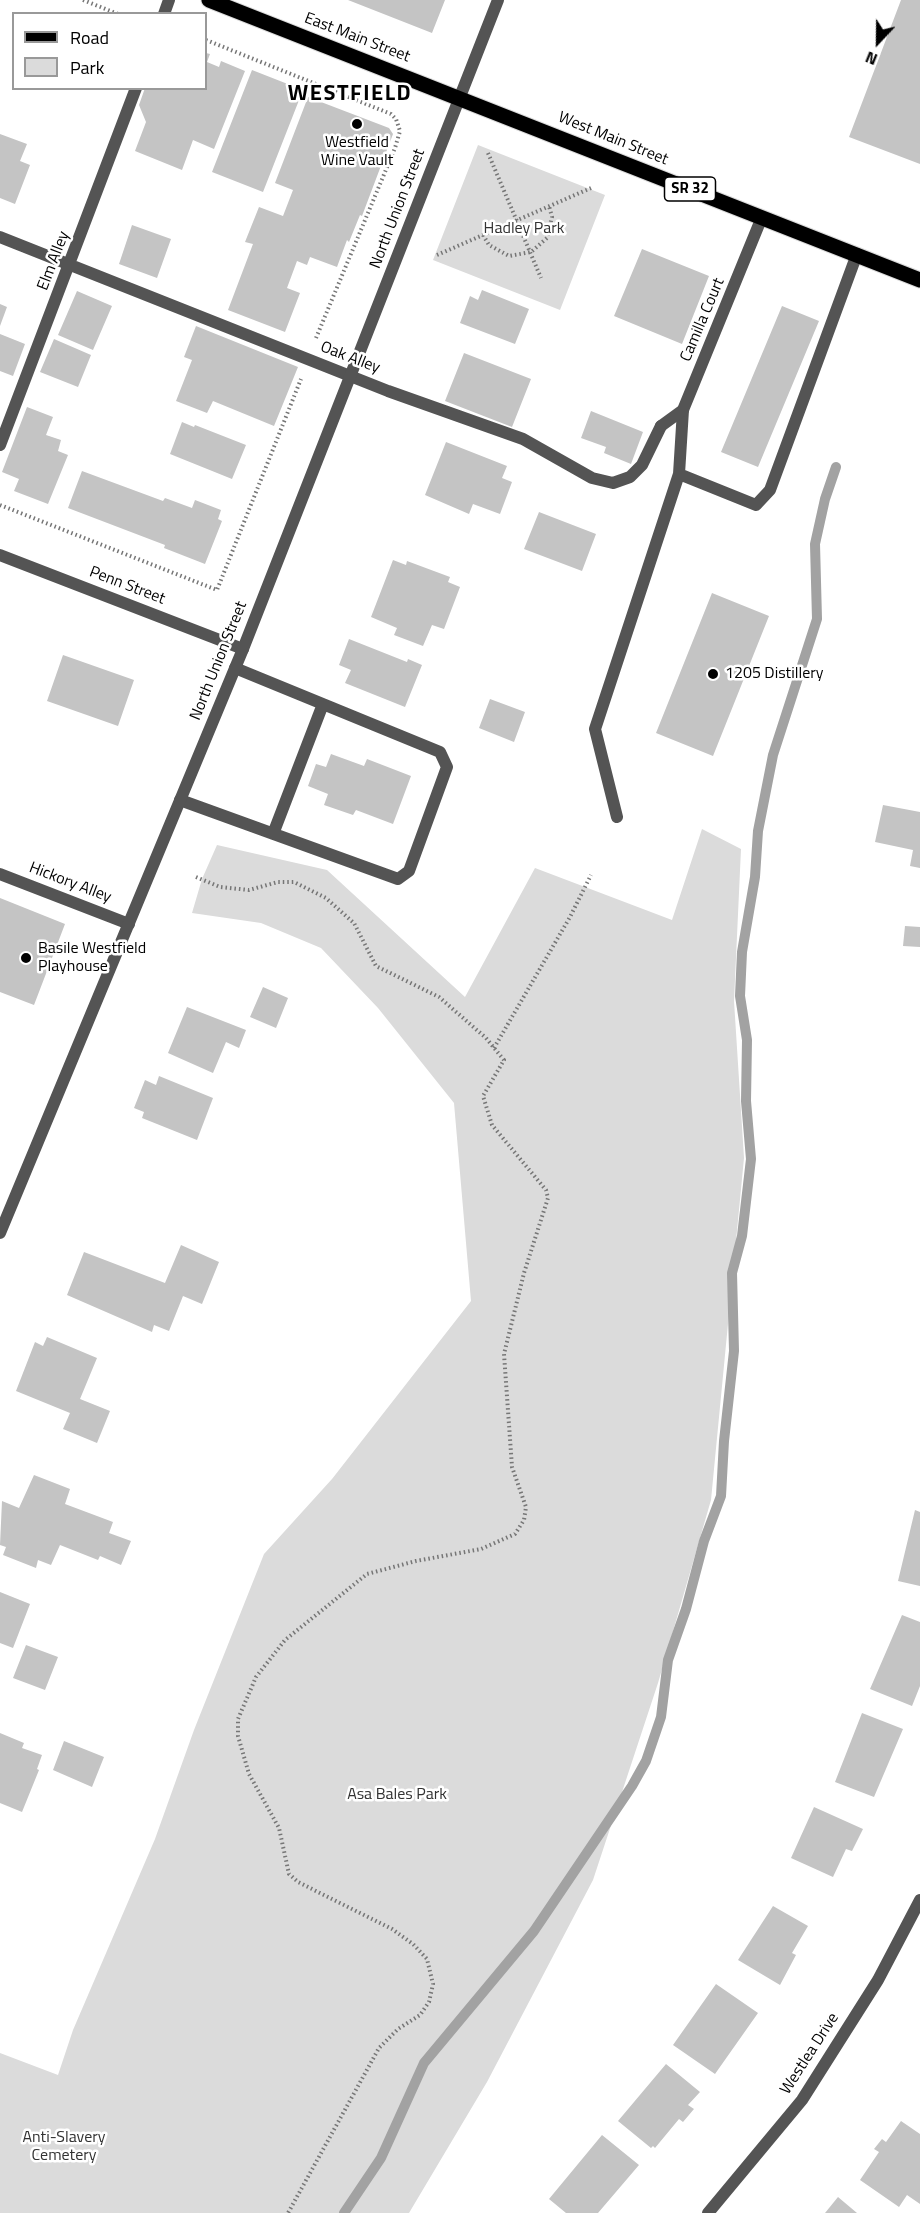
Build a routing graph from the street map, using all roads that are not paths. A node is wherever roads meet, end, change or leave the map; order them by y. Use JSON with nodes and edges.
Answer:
{"nodes":[{"id":1,"x":209,"y":0,"type":"edge"},
{"id":2,"x":498,"y":0,"type":"edge"},
{"id":3,"x":135,"y":90,"type":"edge"},
{"id":4,"x":459,"y":97,"type":"junction"},
{"id":5,"x":762,"y":217,"type":"junction"},
{"id":6,"x":0,"y":237,"type":"edge"},
{"id":7,"x":857,"y":254,"type":"junction"},
{"id":8,"x":70,"y":265,"type":"junction"},
{"id":9,"x":920,"y":279,"type":"edge"},
{"id":10,"x":350,"y":376,"type":"junction"},
{"id":11,"x":683,"y":410,"type":"junction"},
{"id":12,"x":0,"y":445,"type":"edge"},
{"id":13,"x":680,"y":474,"type":"junction"},
{"id":14,"x":0,"y":555,"type":"edge"},
{"id":15,"x":243,"y":649,"type":"junction"},
{"id":16,"x":235,"y":668,"type":"junction"},
{"id":17,"x":324,"y":704,"type":"junction"},
{"id":18,"x":180,"y":800,"type":"junction"},
{"id":19,"x":617,"y":817,"type":"dead end"},
{"id":20,"x":273,"y":834,"type":"junction"},
{"id":21,"x":0,"y":874,"type":"edge"},
{"id":22,"x":129,"y":924,"type":"junction"},
{"id":23,"x":0,"y":1233,"type":"edge"},
{"id":24,"x":920,"y":1900,"type":"edge"},
{"id":25,"x":708,"y":2213,"type":"edge"}],
"edges":[{"from":1,"to":4,"type":"main road","name":"East Main Street","number":"SR 32"},
{"from":2,"to":4,"type":"street","name":"North Union Street"},
{"from":3,"to":8,"type":"street","name":"Elm Alley"},
{"from":4,"to":5,"type":"main road","name":"West Main Street","number":"SR 32"},
{"from":4,"to":10,"type":"street","name":"North Union Street"},
{"from":5,"to":7,"type":"main road","name":"West Main Street","number":"SR 32"},
{"from":5,"to":11,"type":"street","name":"Camilla Court"},
{"from":6,"to":8,"type":"street","name":"Oak Alley"},
{"from":7,"to":9,"type":"main road","name":"West Main Street","number":"SR 32"},
{"from":7,"to":13,"type":"street"},
{"from":8,"to":10,"type":"street","name":"Oak Alley"},
{"from":8,"to":12,"type":"street","name":"Elm Alley"},
{"from":10,"to":11,"type":"street","name":"Oak Alley"},
{"from":10,"to":15,"type":"street","name":"North Union Street"},
{"from":11,"to":13,"type":"street"},
{"from":13,"to":19,"type":"street"},
{"from":14,"to":15,"type":"street","name":"Penn Street"},
{"from":15,"to":16,"type":"street","name":"North Union Street"},
{"from":16,"to":17,"type":"street"},
{"from":16,"to":18,"type":"street","name":"North Union Street"},
{"from":17,"to":20,"type":"street"},
{"from":17,"to":20,"type":"street"},
{"from":18,"to":20,"type":"street"},
{"from":18,"to":22,"type":"street","name":"North Union Street"},
{"from":21,"to":22,"type":"street","name":"Hickory Alley"},
{"from":22,"to":23,"type":"street","name":"North Union Street"},
{"from":24,"to":25,"type":"street","name":"Westlea Drive"}]}
